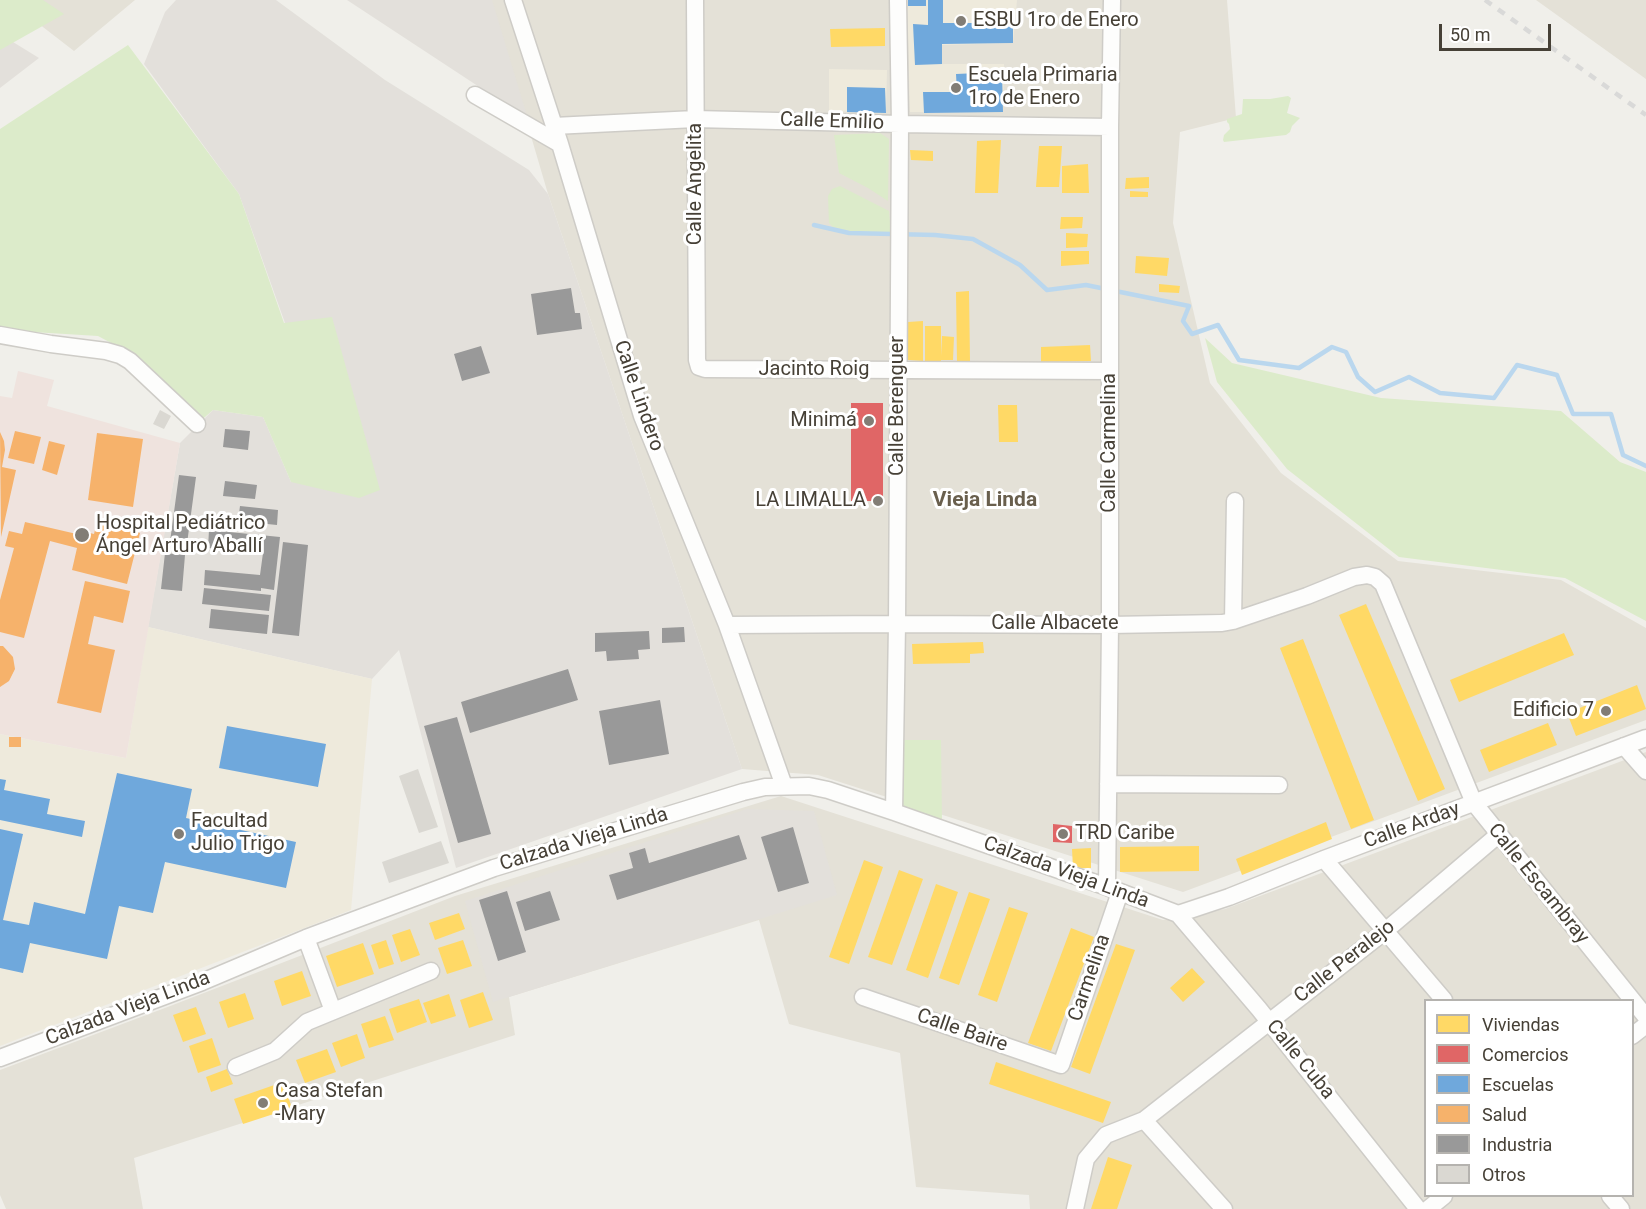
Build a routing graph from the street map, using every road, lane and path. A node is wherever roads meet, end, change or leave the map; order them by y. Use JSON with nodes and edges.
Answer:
{"nodes":[{"id":1,"x":513,"y":0,"type":"edge"},
{"id":2,"x":695,"y":0,"type":"edge"},
{"id":3,"x":898,"y":0,"type":"edge"},
{"id":4,"x":1112,"y":0,"type":"edge"},
{"id":5,"x":475,"y":95,"type":"dead end"},
{"id":6,"x":695,"y":119,"type":"junction"},
{"id":7,"x":900,"y":124,"type":"junction"},
{"id":8,"x":554,"y":126,"type":"junction"},
{"id":9,"x":1110,"y":127,"type":"junction"},
{"id":10,"x":560,"y":144,"type":"junction"},
{"id":11,"x":0,"y":334,"type":"edge"},
{"id":12,"x":699,"y":367,"type":"joint"},
{"id":13,"x":898,"y":371,"type":"junction"},
{"id":14,"x":1110,"y":371,"type":"junction"},
{"id":15,"x":197,"y":424,"type":"dead end"},
{"id":16,"x":1235,"y":501,"type":"dead end"},
{"id":17,"x":1375,"y":577,"type":"joint"},
{"id":18,"x":1233,"y":621,"type":"junction"},
{"id":19,"x":897,"y":624,"type":"junction"},
{"id":20,"x":727,"y":625,"type":"junction"},
{"id":21,"x":1110,"y":625,"type":"junction"},
{"id":22,"x":1646,"y":738,"type":"edge"},
{"id":23,"x":1624,"y":746,"type":"junction"},
{"id":24,"x":1646,"y":771,"type":"edge"},
{"id":25,"x":1108,"y":784,"type":"junction"},
{"id":26,"x":1279,"y":785,"type":"dead end"},
{"id":27,"x":784,"y":786,"type":"junction"},
{"id":28,"x":1474,"y":803,"type":"junction"},
{"id":29,"x":894,"y":812,"type":"junction"},
{"id":30,"x":1498,"y":835,"type":"junction"},
{"id":31,"x":1324,"y":859,"type":"junction"},
{"id":32,"x":1113,"y":889,"type":"junction"},
{"id":33,"x":1178,"y":914,"type":"junction"},
{"id":34,"x":1384,"y":932,"type":"junction"},
{"id":35,"x":306,"y":939,"type":"junction"},
{"id":36,"x":431,"y":971,"type":"dead end"},
{"id":37,"x":863,"y":997,"type":"dead end"},
{"id":38,"x":1442,"y":999,"type":"edge"},
{"id":39,"x":1631,"y":999,"type":"edge"},
{"id":40,"x":1634,"y":1002,"type":"edge"},
{"id":41,"x":333,"y":1011,"type":"junction"},
{"id":42,"x":1646,"y":1017,"type":"edge"},
{"id":43,"x":1269,"y":1022,"type":"junction"},
{"id":44,"x":1646,"y":1025,"type":"edge"},
{"id":45,"x":1634,"y":1034,"type":"edge"},
{"id":46,"x":0,"y":1058,"type":"edge"},
{"id":47,"x":1061,"y":1065,"type":"joint"},
{"id":48,"x":236,"y":1067,"type":"dead end"},
{"id":49,"x":1144,"y":1120,"type":"junction"},
{"id":50,"x":1443,"y":1197,"type":"edge"},
{"id":51,"x":1611,"y":1197,"type":"edge"},
{"id":52,"x":1075,"y":1209,"type":"edge"},
{"id":53,"x":1224,"y":1209,"type":"edge"},
{"id":54,"x":1418,"y":1209,"type":"edge"},
{"id":55,"x":1428,"y":1209,"type":"edge"},
{"id":56,"x":1621,"y":1209,"type":"edge"}],
"edges":[{"from":1,"to":8,"type":"street","name":"Calle Lindero"},
{"from":2,"to":6,"type":"street","name":"Calle Angelita"},
{"from":3,"to":7,"type":"street","name":"Calle Berenguer"},
{"from":4,"to":9,"type":"street","name":"Calle Carmelina"},
{"from":5,"to":10,"type":"street"},
{"from":6,"to":7,"type":"street","name":"Calle Emilio"},
{"from":6,"to":8,"type":"street","name":"Calle Emilio"},
{"from":6,"to":12,"type":"street","name":"Calle Angelita"},
{"from":7,"to":9,"type":"street","name":"Calle Emilio"},
{"from":7,"to":13,"type":"street","name":"Calle Berenguer"},
{"from":8,"to":10,"type":"street","name":"Calle Lindero"},
{"from":9,"to":14,"type":"street","name":"Calle Carmelina"},
{"from":10,"to":20,"type":"street","name":"Calle Lindero"},
{"from":11,"to":15,"type":"street"},
{"from":12,"to":13,"type":"street","name":"Jacinto Roig"},
{"from":13,"to":14,"type":"street","name":"Jacinto Roig"},
{"from":13,"to":19,"type":"street","name":"Calle Berenguer"},
{"from":14,"to":21,"type":"street","name":"Calle Carmelina"},
{"from":16,"to":18,"type":"street"},
{"from":17,"to":18,"type":"street","name":"Calle Albacete"},
{"from":17,"to":28,"type":"street","name":"Calle Escambray"},
{"from":18,"to":21,"type":"street","name":"Calle Albacete"},
{"from":19,"to":20,"type":"street","name":"Calle Albacete"},
{"from":19,"to":21,"type":"street","name":"Calle Albacete"},
{"from":19,"to":29,"type":"street","name":"Calle Berenguer"},
{"from":20,"to":27,"type":"street","name":"Calle Lindero"},
{"from":21,"to":25,"type":"street","name":"Calle Carmelina"},
{"from":22,"to":23,"type":"street","name":"Calle Arday"},
{"from":23,"to":24,"type":"street"},
{"from":23,"to":28,"type":"street","name":"Calle Arday"},
{"from":25,"to":26,"type":"street"},
{"from":25,"to":32,"type":"street","name":"Calle Carmelina"},
{"from":27,"to":29,"type":"street","name":"Calzada Vieja Linda"},
{"from":27,"to":35,"type":"street","name":"Calzada Vieja Linda"},
{"from":28,"to":30,"type":"street","name":"Calle Escambray"},
{"from":28,"to":31,"type":"street","name":"Calle Arday"},
{"from":29,"to":32,"type":"street","name":"Calzada Vieja Linda"},
{"from":30,"to":34,"type":"street","name":"Calle Peralejo"},
{"from":30,"to":39,"type":"street","name":"Calle Escambray"},
{"from":31,"to":33,"type":"street","name":"Calle Arday"},
{"from":31,"to":34,"type":"street"},
{"from":32,"to":33,"type":"street","name":"Calzada Vieja Linda"},
{"from":32,"to":47,"type":"street","name":"Carmelina"},
{"from":33,"to":43,"type":"street","name":"Calle Cuba"},
{"from":34,"to":38,"type":"street"},
{"from":34,"to":43,"type":"street","name":"Calle Peralejo"},
{"from":35,"to":41,"type":"street"},
{"from":35,"to":46,"type":"street","name":"Calzada Vieja Linda"},
{"from":36,"to":41,"type":"street"},
{"from":37,"to":47,"type":"street","name":"Calle Baire"},
{"from":40,"to":42,"type":"street","name":"Calle Escambray"},
{"from":41,"to":48,"type":"street"},
{"from":43,"to":49,"type":"street","name":"Calle Peralejo"},
{"from":43,"to":54,"type":"street","name":"Calle Cuba"},
{"from":44,"to":45,"type":"street"},
{"from":49,"to":52,"type":"street","name":"Calle Peralejo"},
{"from":49,"to":53,"type":"street"},
{"from":50,"to":55,"type":"street"},
{"from":51,"to":56,"type":"street"}]}
